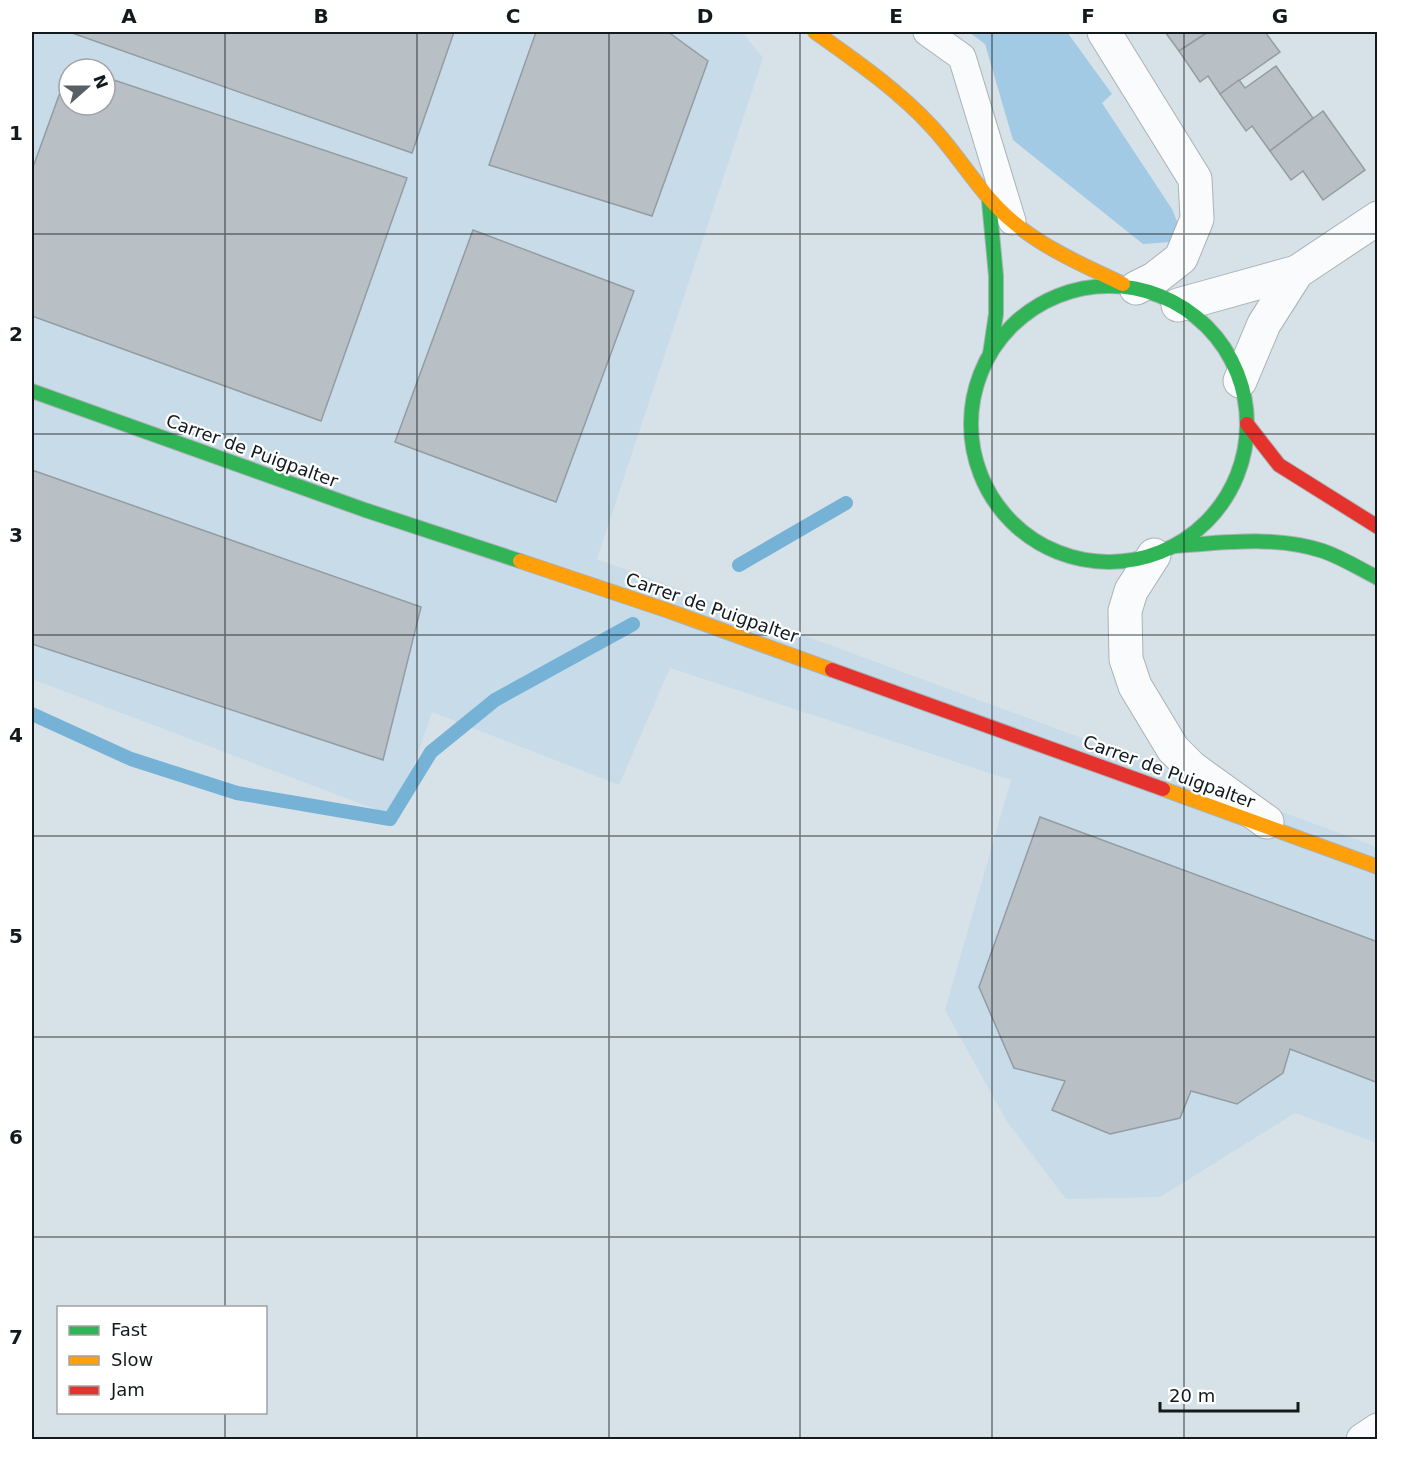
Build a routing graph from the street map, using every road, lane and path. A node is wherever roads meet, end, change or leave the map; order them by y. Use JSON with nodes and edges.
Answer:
{"nodes":[{"id":1,"x":815,"y":32,"type":"edge"},
{"id":2,"x":927,"y":32,"type":"edge"},
{"id":3,"x":1104,"y":32,"type":"edge"},
{"id":4,"x":989,"y":201,"type":"junction"},
{"id":5,"x":1377,"y":218,"type":"edge"},
{"id":6,"x":1013,"y":222,"type":"junction"},
{"id":7,"x":1297,"y":272,"type":"junction"},
{"id":8,"x":1131,"y":288,"type":"junction"},
{"id":9,"x":1178,"y":305,"type":"junction"},
{"id":10,"x":990,"y":354,"type":"junction"},
{"id":11,"x":1239,"y":381,"type":"junction"},
{"id":12,"x":32,"y":391,"type":"edge"},
{"id":13,"x":1247,"y":424,"type":"junction"},
{"id":14,"x":1377,"y":527,"type":"edge"},
{"id":15,"x":1164,"y":550,"type":"junction"},
{"id":16,"x":1376,"y":579,"type":"edge"},
{"id":17,"x":1278,"y":830,"type":"junction"},
{"id":18,"x":1377,"y":867,"type":"edge"},
{"id":19,"x":1377,"y":1430,"type":"edge"},
{"id":20,"x":1363,"y":1440,"type":"edge"}],
"edges":[{"from":1,"to":4,"type":"street"},
{"from":2,"to":6,"type":"lane"},
{"from":3,"to":8,"type":"street"},
{"from":4,"to":6,"type":"street"},
{"from":4,"to":10,"type":"street"},
{"from":5,"to":7,"type":"street"},
{"from":6,"to":8,"type":"street"},
{"from":7,"to":9,"type":"street"},
{"from":7,"to":11,"type":"street"},
{"from":8,"to":9,"type":"street"},
{"from":8,"to":10,"type":"street"},
{"from":9,"to":11,"type":"street"},
{"from":10,"to":15,"type":"street"},
{"from":11,"to":13,"type":"street"},
{"from":12,"to":17,"type":"street","name":"Carrer de Puigpalter"},
{"from":13,"to":14,"type":"street"},
{"from":13,"to":15,"type":"street"},
{"from":15,"to":16,"type":"street"},
{"from":15,"to":17,"type":"street"},
{"from":17,"to":18,"type":"street","name":"Carrer de Puigpalter"},
{"from":19,"to":20,"type":"street"}]}
